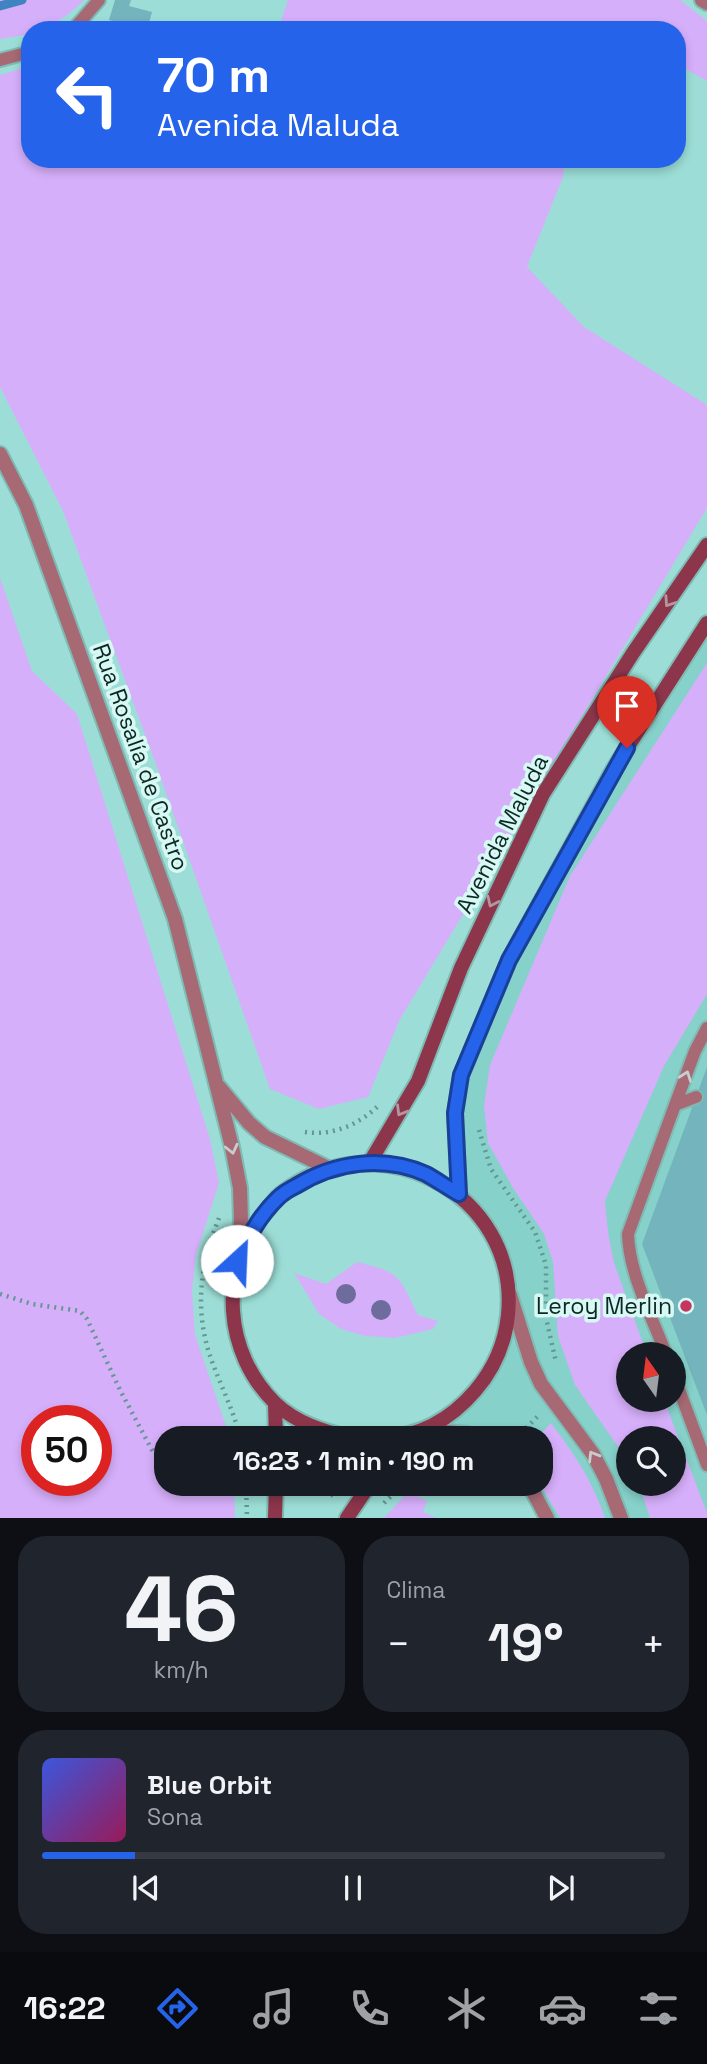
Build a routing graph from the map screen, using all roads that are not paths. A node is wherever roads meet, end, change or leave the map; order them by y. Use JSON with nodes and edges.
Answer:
{"nodes":[{"id":1,"x":99,"y":0,"type":"edge"},
{"id":2,"x":702,"y":0,"type":"edge"},
{"id":3,"x":707,"y":4,"type":"edge"},
{"id":4,"x":81,"y":21,"type":"edge"},
{"id":5,"x":21,"y":54,"type":"edge"},
{"id":6,"x":0,"y":60,"type":"edge"},
{"id":7,"x":0,"y":454,"type":"edge"},
{"id":8,"x":707,"y":545,"type":"edge"},
{"id":9,"x":707,"y":623,"type":"edge"},
{"id":10,"x":707,"y":1028,"type":"edge"},
{"id":11,"x":216,"y":1083,"type":"junction"},
{"id":12,"x":696,"y":1097,"type":"dead end"},
{"id":13,"x":675,"y":1105,"type":"junction"},
{"id":14,"x":370,"y":1162,"type":"junction"},
{"id":15,"x":330,"y":1170,"type":"junction"},
{"id":16,"x":459,"y":1194,"type":"junction"},
{"id":17,"x":237,"y":1261,"type":"junction"},
{"id":18,"x":510,"y":1295,"type":"junction"},
{"id":19,"x":662,"y":1342,"type":"edge"},
{"id":20,"x":275,"y":1404,"type":"junction"},
{"id":21,"x":686,"y":1408,"type":"edge"},
{"id":22,"x":276,"y":1426,"type":"edge"},
{"id":23,"x":308,"y":1426,"type":"edge"},
{"id":24,"x":430,"y":1426,"type":"edge"},
{"id":25,"x":707,"y":1465,"type":"edge"},
{"id":26,"x":276,"y":1496,"type":"edge"},
{"id":27,"x":362,"y":1496,"type":"edge"},
{"id":28,"x":535,"y":1496,"type":"edge"},
{"id":29,"x":275,"y":1518,"type":"edge"},
{"id":30,"x":347,"y":1518,"type":"edge"},
{"id":31,"x":547,"y":1518,"type":"edge"},
{"id":32,"x":621,"y":1518,"type":"edge"}],
"edges":[{"from":1,"to":4,"type":"lane"},
{"from":2,"to":3,"type":"street"},
{"from":5,"to":6,"type":"lane"},
{"from":7,"to":11,"type":"street","name":"Rua Rosalía de Castro"},
{"from":8,"to":14,"type":"main road","name":"Avenida Maluda","one_way":true},
{"from":9,"to":16,"type":"main road"},
{"from":13,"to":10,"type":"lane","one_way":true},
{"from":11,"to":15,"type":"street","name":"Rua Rosalía de Castro"},
{"from":11,"to":17,"type":"street","name":"Rua Rosalía de Castro","one_way":true},
{"from":12,"to":13,"type":"lane"},
{"from":13,"to":19,"type":"lane"},
{"from":14,"to":15,"type":"main road"},
{"from":14,"to":16,"type":"main road"},
{"from":15,"to":17,"type":"main road"},
{"from":16,"to":18,"type":"main road"},
{"from":17,"to":20,"type":"main road"},
{"from":18,"to":24,"type":"main road"},
{"from":32,"to":18,"type":"street","one_way":true},
{"from":20,"to":22,"type":"main road"},
{"from":20,"to":23,"type":"main road"},
{"from":21,"to":25,"type":"lane"},
{"from":26,"to":29,"type":"main road"},
{"from":27,"to":30,"type":"main road"},
{"from":28,"to":31,"type":"street"}]}
